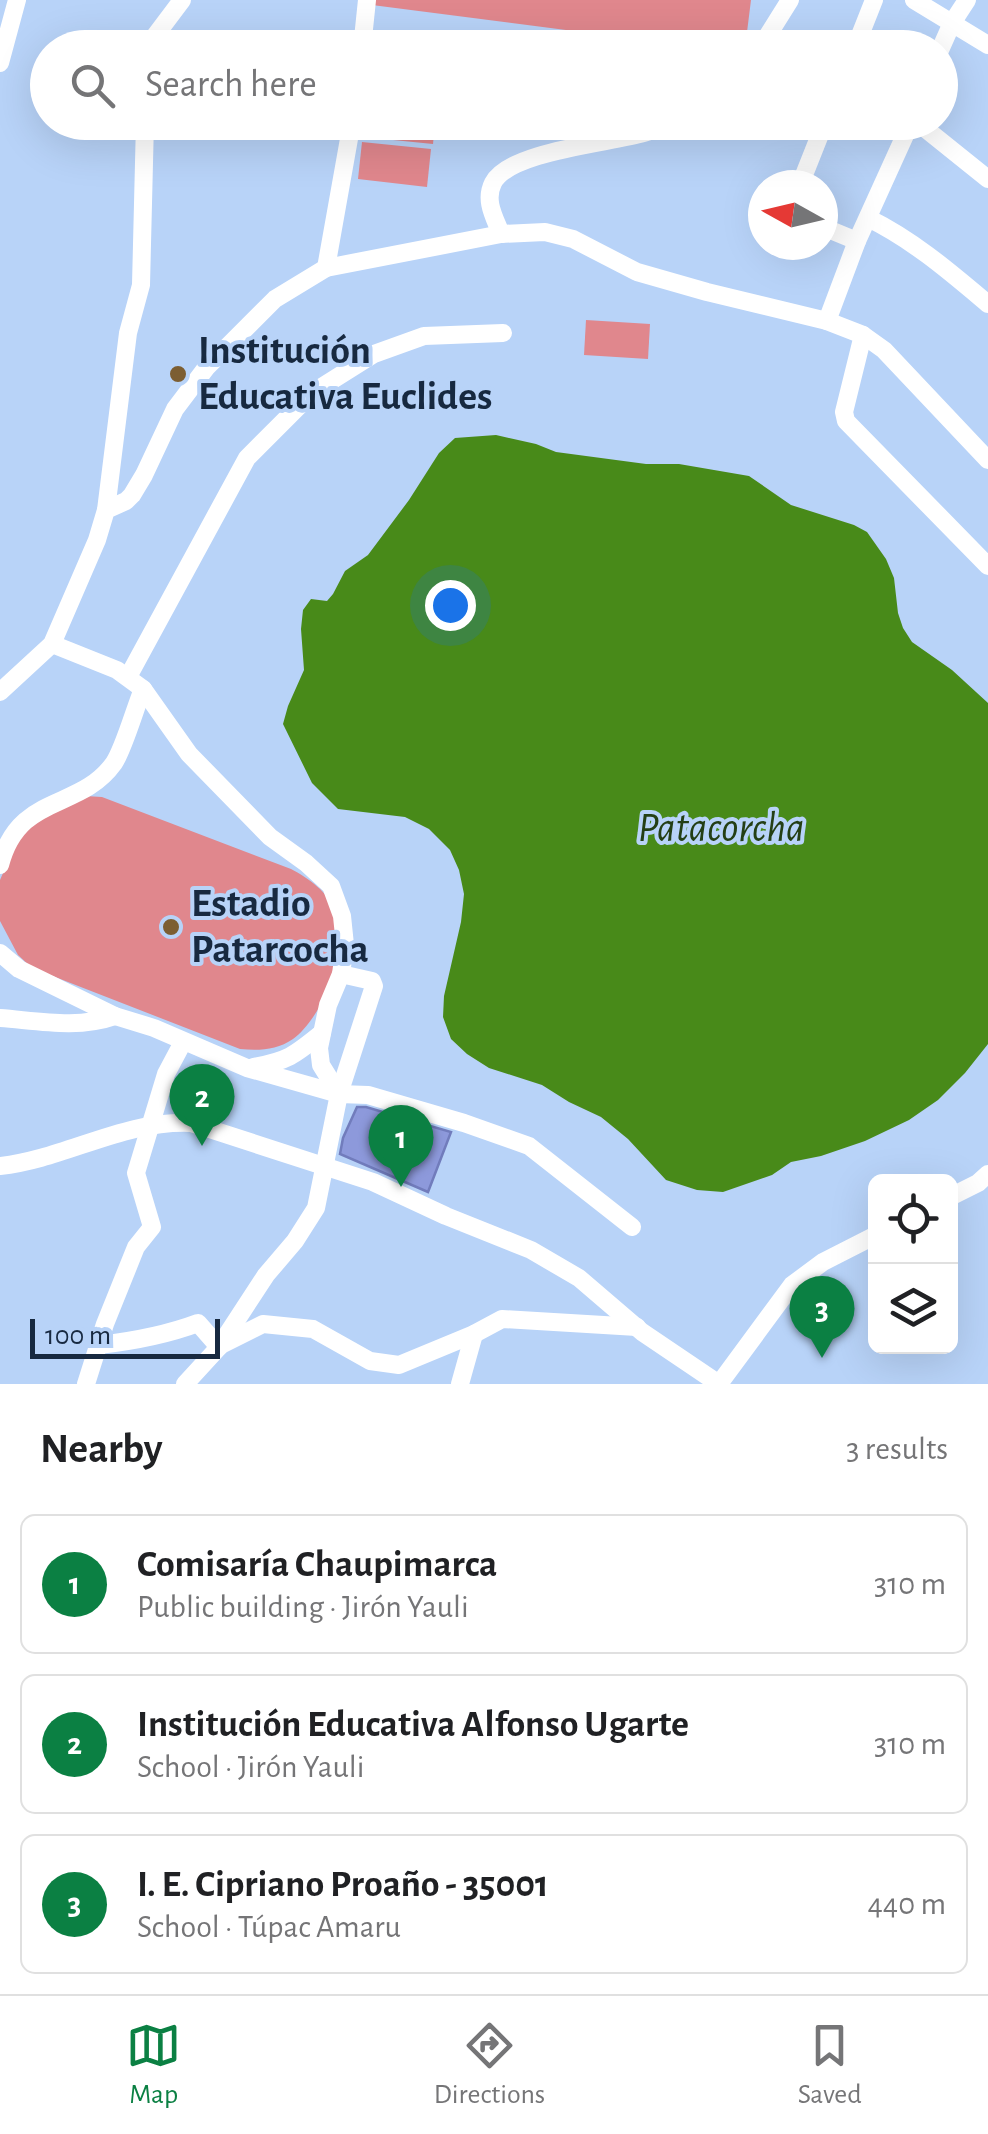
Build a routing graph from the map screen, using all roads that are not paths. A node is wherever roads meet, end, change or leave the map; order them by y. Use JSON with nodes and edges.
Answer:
{"nodes":[{"id":1,"x":17,"y":0,"type":"edge"},
{"id":2,"x":182,"y":0,"type":"edge"},
{"id":3,"x":367,"y":0,"type":"edge"},
{"id":4,"x":790,"y":0,"type":"edge"},
{"id":5,"x":874,"y":0,"type":"edge"},
{"id":6,"x":914,"y":0,"type":"edge"},
{"id":7,"x":967,"y":0,"type":"edge"},
{"id":8,"x":952,"y":23,"type":"junction"},
{"id":9,"x":160,"y":30,"type":"edge"},
{"id":10,"x":364,"y":30,"type":"edge"},
{"id":11,"x":771,"y":30,"type":"edge"},
{"id":12,"x":862,"y":30,"type":"edge"},
{"id":13,"x":949,"y":30,"type":"edge"},
{"id":14,"x":988,"y":45,"type":"edge"},
{"id":15,"x":0,"y":63,"type":"edge"},
{"id":16,"x":145,"y":140,"type":"edge"},
{"id":17,"x":349,"y":140,"type":"edge"},
{"id":18,"x":615,"y":140,"type":"edge"},
{"id":19,"x":818,"y":140,"type":"edge"},
{"id":20,"x":905,"y":140,"type":"edge"},
{"id":21,"x":937,"y":140,"type":"edge"},
{"id":22,"x":806,"y":170,"type":"edge"},
{"id":23,"x":988,"y":179,"type":"edge"},
{"id":24,"x":868,"y":218,"type":"junction"},
{"id":25,"x":838,"y":233,"type":"edge"},
{"id":26,"x":502,"y":234,"type":"junction"},
{"id":27,"x":857,"y":241,"type":"junction"},
{"id":28,"x":326,"y":268,"type":"junction"},
{"id":29,"x":988,"y":304,"type":"edge"},
{"id":30,"x":828,"y":320,"type":"junction"},
{"id":31,"x":503,"y":334,"type":"dead end"},
{"id":32,"x":863,"y":335,"type":"junction"},
{"id":33,"x":984,"y":447,"type":"edge"},
{"id":34,"x":106,"y":510,"type":"junction"},
{"id":35,"x":988,"y":566,"type":"edge"},
{"id":36,"x":52,"y":644,"type":"junction"},
{"id":37,"x":135,"y":683,"type":"junction"},
{"id":38,"x":0,"y":692,"type":"edge"},
{"id":39,"x":1,"y":858,"type":"edge"},
{"id":40,"x":0,"y":953,"type":"edge"},
{"id":41,"x":342,"y":974,"type":"junction"},
{"id":42,"x":115,"y":1016,"type":"junction"},
{"id":43,"x":0,"y":1018,"type":"edge"},
{"id":44,"x":322,"y":1032,"type":"junction"},
{"id":45,"x":183,"y":1042,"type":"junction"},
{"id":46,"x":247,"y":1068,"type":"junction"},
{"id":47,"x":339,"y":1094,"type":"junction"},
{"id":48,"x":151,"y":1126,"type":"junction"},
{"id":49,"x":325,"y":1164,"type":"junction"},
{"id":50,"x":0,"y":1166,"type":"edge"},
{"id":51,"x":988,"y":1174,"type":"edge"},
{"id":52,"x":958,"y":1193,"type":"edge"},
{"id":53,"x":632,"y":1227,"type":"dead end"},
{"id":54,"x":868,"y":1239,"type":"edge"},
{"id":55,"x":637,"y":1327,"type":"junction"},
{"id":56,"x":474,"y":1334,"type":"junction"},
{"id":57,"x":99,"y":1345,"type":"junction"},
{"id":58,"x":218,"y":1346,"type":"junction"},
{"id":59,"x":86,"y":1384,"type":"edge"},
{"id":60,"x":185,"y":1384,"type":"edge"},
{"id":61,"x":460,"y":1384,"type":"edge"},
{"id":62,"x":719,"y":1384,"type":"edge"}],
"edges":[{"from":1,"to":15,"type":"street"},
{"from":2,"to":9,"type":"street"},
{"from":3,"to":10,"type":"street"},
{"from":4,"to":11,"type":"street"},
{"from":5,"to":12,"type":"street"},
{"from":6,"to":8,"type":"street"},
{"from":7,"to":8,"type":"street"},
{"from":8,"to":13,"type":"street"},
{"from":8,"to":14,"type":"street"},
{"from":16,"to":34,"type":"street"},
{"from":17,"to":28,"type":"street"},
{"from":18,"to":26,"type":"street"},
{"from":19,"to":22,"type":"street"},
{"from":20,"to":24,"type":"street"},
{"from":21,"to":23,"type":"street"},
{"from":24,"to":27,"type":"street"},
{"from":24,"to":29,"type":"street"},
{"from":25,"to":27,"type":"street"},
{"from":26,"to":28,"type":"street"},
{"from":26,"to":30,"type":"street"},
{"from":27,"to":30,"type":"street"},
{"from":28,"to":34,"type":"street"},
{"from":30,"to":32,"type":"street"},
{"from":31,"to":37,"type":"street"},
{"from":32,"to":33,"type":"street"},
{"from":32,"to":35,"type":"street"},
{"from":34,"to":36,"type":"street"},
{"from":36,"to":37,"type":"street"},
{"from":36,"to":38,"type":"street"},
{"from":37,"to":39,"type":"street"},
{"from":37,"to":41,"type":"street"},
{"from":40,"to":42,"type":"street"},
{"from":41,"to":44,"type":"street"},
{"from":41,"to":47,"type":"street"},
{"from":42,"to":43,"type":"street"},
{"from":42,"to":45,"type":"street"},
{"from":44,"to":46,"type":"street"},
{"from":44,"to":47,"type":"street"},
{"from":45,"to":46,"type":"street"},
{"from":45,"to":48,"type":"street"},
{"from":46,"to":47,"type":"street"},
{"from":47,"to":49,"type":"street"},
{"from":47,"to":53,"type":"street"},
{"from":48,"to":49,"type":"street"},
{"from":48,"to":50,"type":"street"},
{"from":48,"to":57,"type":"street"},
{"from":49,"to":55,"type":"street"},
{"from":49,"to":58,"type":"street"},
{"from":51,"to":52,"type":"street"},
{"from":54,"to":62,"type":"street"},
{"from":55,"to":56,"type":"street"},
{"from":55,"to":62,"type":"street"},
{"from":56,"to":58,"type":"street"},
{"from":56,"to":61,"type":"street"},
{"from":57,"to":58,"type":"street"},
{"from":57,"to":59,"type":"street"},
{"from":58,"to":60,"type":"street"}]}
